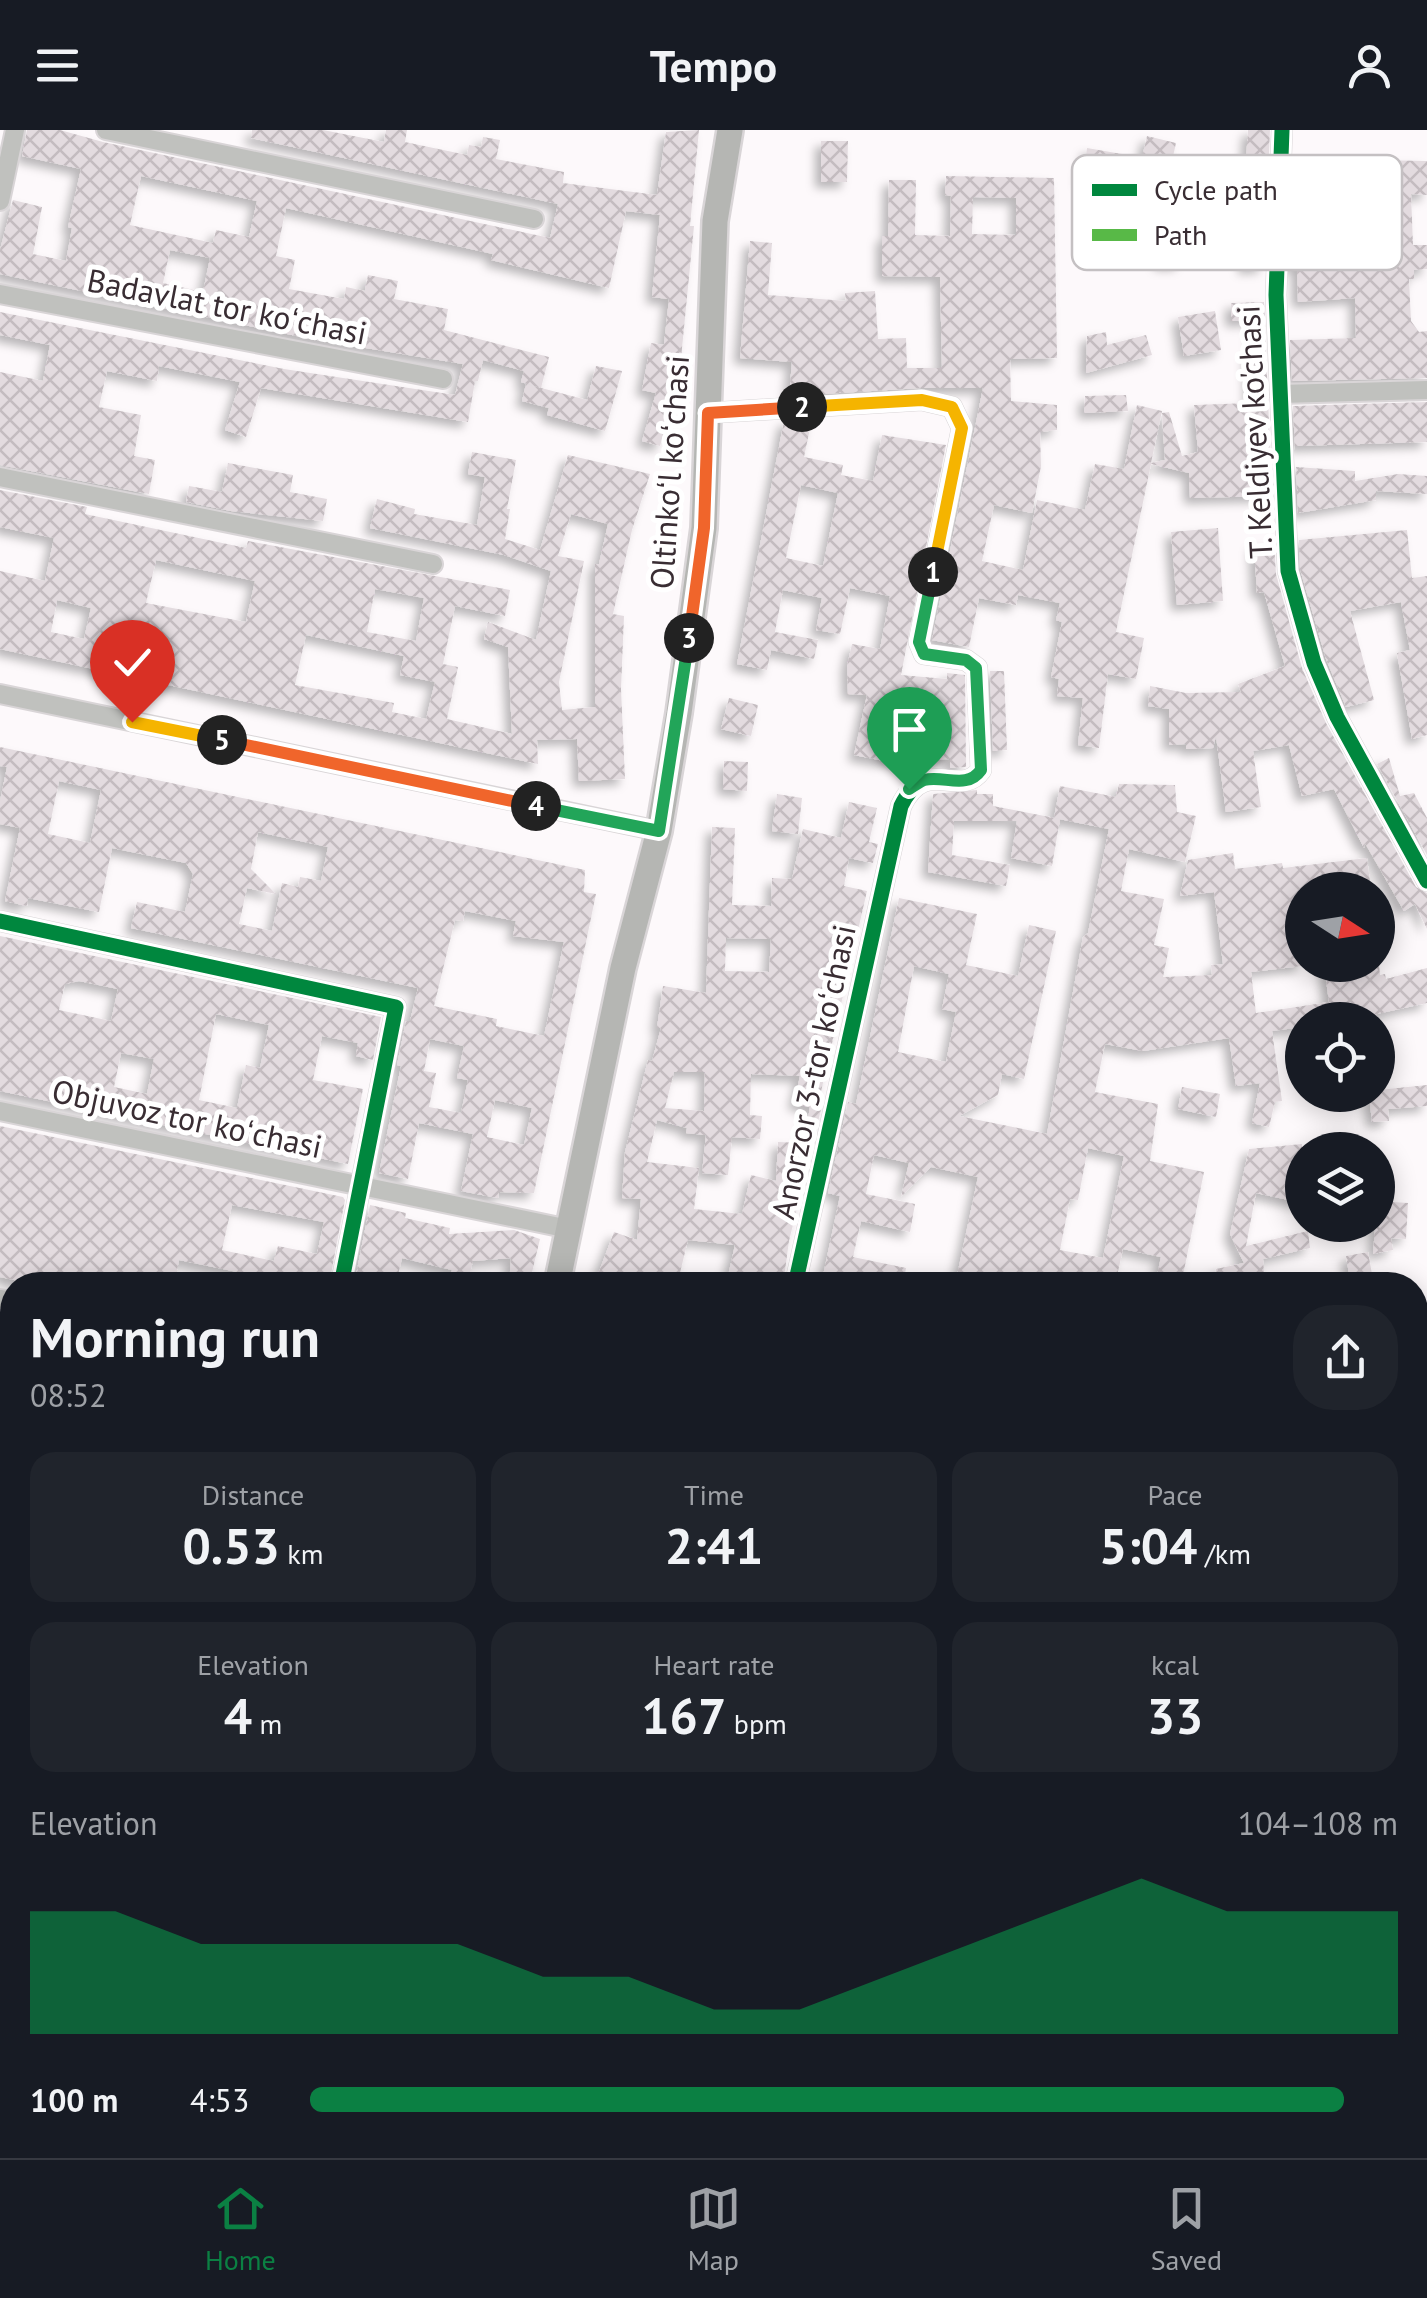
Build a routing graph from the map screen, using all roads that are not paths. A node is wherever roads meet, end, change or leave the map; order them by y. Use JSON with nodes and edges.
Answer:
{"nodes":[{"id":1,"x":15,"y":130,"type":"edge"},
{"id":2,"x":106,"y":130,"type":"edge"},
{"id":3,"x":730,"y":130,"type":"edge"},
{"id":4,"x":1282,"y":130,"type":"edge"},
{"id":5,"x":1281,"y":155,"type":"edge"},
{"id":6,"x":0,"y":201,"type":"edge"},
{"id":7,"x":534,"y":219,"type":"dead end"},
{"id":8,"x":1277,"y":270,"type":"edge"},
{"id":9,"x":0,"y":294,"type":"edge"},
{"id":10,"x":443,"y":380,"type":"dead end"},
{"id":11,"x":1427,"y":390,"type":"edge"},
{"id":12,"x":1280,"y":394,"type":"junction"},
{"id":13,"x":708,"y":413,"type":"junction"},
{"id":14,"x":0,"y":477,"type":"edge"},
{"id":15,"x":433,"y":564,"type":"dead end"},
{"id":16,"x":0,"y":694,"type":"edge"},
{"id":17,"x":659,"y":831,"type":"junction"},
{"id":18,"x":1427,"y":881,"type":"edge"},
{"id":19,"x":0,"y":921,"type":"edge"},
{"id":20,"x":0,"y":1111,"type":"edge"},
{"id":21,"x":362,"y":1185,"type":"junction"},
{"id":22,"x":570,"y":1228,"type":"junction"},
{"id":23,"x":344,"y":1272,"type":"edge"},
{"id":24,"x":561,"y":1272,"type":"edge"},
{"id":25,"x":798,"y":1272,"type":"edge"}],
"edges":[{"from":1,"to":6,"type":"street"},
{"from":2,"to":7,"type":"street"},
{"from":3,"to":13,"type":"main road","name":"Oltinkoʻl koʻchasi"},
{"from":4,"to":5,"type":"street","name":"T. Keldiyev ko'chasi"},
{"from":8,"to":12,"type":"street","name":"T. Keldiyev ko'chasi"},
{"from":9,"to":10,"type":"street","name":"Badavlat tor koʻchasi"},
{"from":11,"to":12,"type":"street"},
{"from":12,"to":18,"type":"street","name":"T. Keldiyev ko'chasi"},
{"from":13,"to":17,"type":"main road","name":"Oltinkoʻl koʻchasi"},
{"from":13,"to":25,"type":"street","name":"Anorzor 3-tor koʻchasi"},
{"from":14,"to":15,"type":"street"},
{"from":16,"to":17,"type":"street"},
{"from":17,"to":22,"type":"main road","name":"Oltinkoʻl koʻchasi"},
{"from":19,"to":21,"type":"street"},
{"from":20,"to":21,"type":"street","name":"Objuvoz tor koʻchasi"},
{"from":21,"to":22,"type":"street","name":"Objuvoz tor koʻchasi"},
{"from":21,"to":23,"type":"street"},
{"from":22,"to":24,"type":"main road","name":"Oltinkoʻl koʻchasi"}]}
